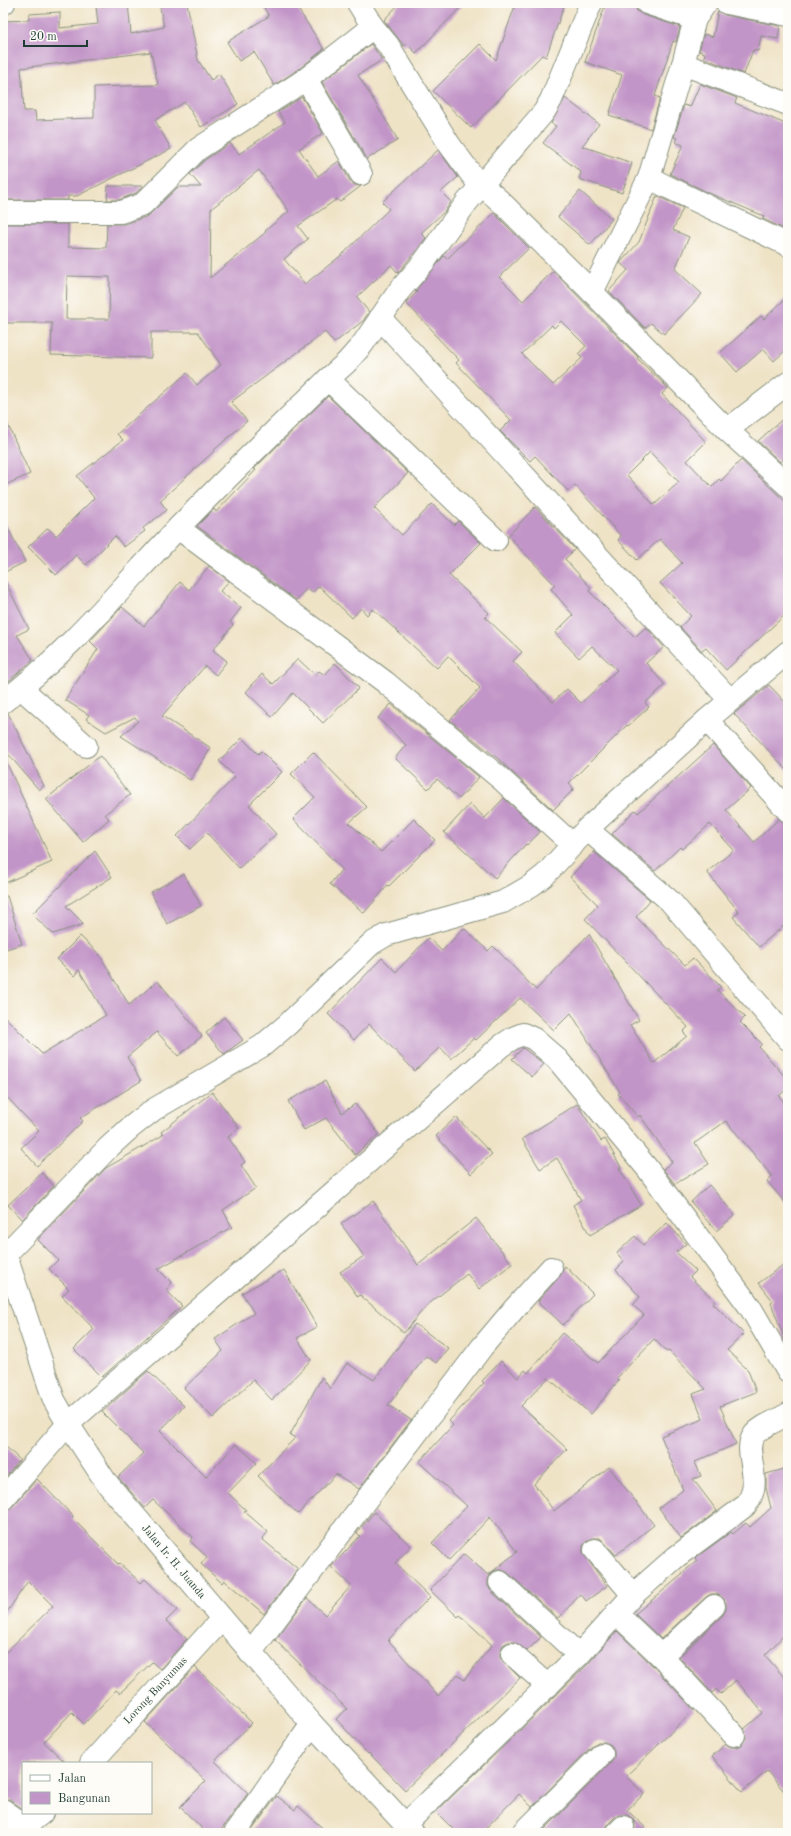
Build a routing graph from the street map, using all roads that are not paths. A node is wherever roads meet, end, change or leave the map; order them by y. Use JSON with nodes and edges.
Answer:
{"nodes":[{"id":1,"x":358,"y":3,"type":"edge"},
{"id":2,"x":591,"y":3,"type":"edge"},
{"id":3,"x":647,"y":3,"type":"edge"},
{"id":4,"x":728,"y":3,"type":"edge"},
{"id":5,"x":701,"y":11,"type":"edge"},
{"id":6,"x":788,"y":15,"type":"edge"},
{"id":7,"x":373,"y":27,"type":"junction"},
{"id":8,"x":684,"y":64,"type":"junction"},
{"id":9,"x":306,"y":79,"type":"junction"},
{"id":10,"x":788,"y":104,"type":"edge"},
{"id":11,"x":361,"y":174,"type":"dead end"},
{"id":12,"x":648,"y":178,"type":"junction"},
{"id":13,"x":481,"y":184,"type":"junction"},
{"id":14,"x":3,"y":212,"type":"edge"},
{"id":15,"x":788,"y":245,"type":"edge"},
{"id":16,"x":592,"y":292,"type":"junction"},
{"id":17,"x":380,"y":318,"type":"junction"},
{"id":18,"x":328,"y":379,"type":"junction"},
{"id":19,"x":788,"y":383,"type":"edge"},
{"id":20,"x":727,"y":430,"type":"junction"},
{"id":21,"x":784,"y":474,"type":"edge"},
{"id":22,"x":178,"y":528,"type":"junction"},
{"id":23,"x":496,"y":540,"type":"dead end"},
{"id":24,"x":788,"y":652,"type":"edge"},
{"id":25,"x":21,"y":688,"type":"junction"},
{"id":26,"x":730,"y":700,"type":"junction"},
{"id":27,"x":3,"y":702,"type":"edge"},
{"id":28,"x":707,"y":720,"type":"junction"},
{"id":29,"x":86,"y":746,"type":"dead end"},
{"id":30,"x":788,"y":811,"type":"edge"},
{"id":31,"x":580,"y":837,"type":"junction"},
{"id":32,"x":788,"y":1039,"type":"edge"},
{"id":33,"x":4,"y":1251,"type":"edge"},
{"id":34,"x":551,"y":1268,"type":"dead end"},
{"id":35,"x":788,"y":1372,"type":"edge"},
{"id":36,"x":788,"y":1414,"type":"edge"},
{"id":37,"x":68,"y":1424,"type":"junction"},
{"id":38,"x":3,"y":1499,"type":"edge"},
{"id":39,"x":595,"y":1550,"type":"dead end"},
{"id":40,"x":500,"y":1582,"type":"dead end"},
{"id":41,"x":633,"y":1595,"type":"junction"},
{"id":42,"x":714,"y":1606,"type":"dead end"},
{"id":43,"x":616,"y":1613,"type":"junction"},
{"id":44,"x":222,"y":1619,"type":"junction"},
{"id":45,"x":250,"y":1653,"type":"junction"},
{"id":46,"x":512,"y":1654,"type":"dead end"},
{"id":47,"x":579,"y":1655,"type":"junction"},
{"id":48,"x":660,"y":1656,"type":"junction"},
{"id":49,"x":548,"y":1686,"type":"junction"},
{"id":50,"x":312,"y":1724,"type":"junction"},
{"id":51,"x":734,"y":1735,"type":"dead end"},
{"id":52,"x":602,"y":1754,"type":"dead end"},
{"id":53,"x":92,"y":1762,"type":"edge"},
{"id":54,"x":3,"y":1810,"type":"edge"},
{"id":55,"x":28,"y":1824,"type":"edge"},
{"id":56,"x":409,"y":1829,"type":"edge"},
{"id":57,"x":235,"y":1833,"type":"edge"},
{"id":58,"x":523,"y":1833,"type":"edge"}],
"edges":[{"from":1,"to":7,"type":"street"},
{"from":2,"to":13,"type":"street"},
{"from":3,"to":5,"type":"street"},
{"from":4,"to":6,"type":"street"},
{"from":5,"to":8,"type":"street"},
{"from":7,"to":9,"type":"street"},
{"from":7,"to":13,"type":"street"},
{"from":8,"to":10,"type":"street"},
{"from":8,"to":12,"type":"street"},
{"from":9,"to":11,"type":"street"},
{"from":9,"to":14,"type":"street"},
{"from":12,"to":15,"type":"street"},
{"from":12,"to":16,"type":"street"},
{"from":13,"to":16,"type":"street"},
{"from":13,"to":17,"type":"street"},
{"from":16,"to":20,"type":"street"},
{"from":17,"to":18,"type":"street"},
{"from":17,"to":26,"type":"street"},
{"from":18,"to":22,"type":"street"},
{"from":18,"to":23,"type":"street"},
{"from":19,"to":20,"type":"street"},
{"from":20,"to":21,"type":"street"},
{"from":22,"to":25,"type":"street"},
{"from":22,"to":31,"type":"street"},
{"from":24,"to":26,"type":"street"},
{"from":25,"to":27,"type":"street"},
{"from":25,"to":29,"type":"street"},
{"from":26,"to":28,"type":"street"},
{"from":28,"to":30,"type":"street"},
{"from":28,"to":31,"type":"street"},
{"from":31,"to":32,"type":"street"},
{"from":31,"to":33,"type":"street"},
{"from":33,"to":37,"type":"street","name":"Jalan Ir. H. Juanda"},
{"from":34,"to":45,"type":"street"},
{"from":35,"to":37,"type":"street"},
{"from":36,"to":41,"type":"street"},
{"from":37,"to":38,"type":"street"},
{"from":37,"to":44,"type":"street","name":"Jalan Ir. H. Juanda"},
{"from":39,"to":41,"type":"street"},
{"from":40,"to":47,"type":"street"},
{"from":41,"to":43,"type":"street"},
{"from":42,"to":48,"type":"street"},
{"from":43,"to":47,"type":"street"},
{"from":43,"to":48,"type":"street"},
{"from":44,"to":45,"type":"street","name":"Jalan Ir. H. Juanda"},
{"from":44,"to":53,"type":"street","name":"Lorong Banyumas"},
{"from":45,"to":50,"type":"street","name":"Jalan Ir. H. Juanda"},
{"from":46,"to":49,"type":"street"},
{"from":47,"to":49,"type":"street"},
{"from":48,"to":51,"type":"street"},
{"from":49,"to":56,"type":"street"},
{"from":50,"to":56,"type":"street","name":"Jalan Ir. H. Juanda"},
{"from":50,"to":57,"type":"street"},
{"from":52,"to":58,"type":"street"},
{"from":54,"to":55,"type":"street"}]}
